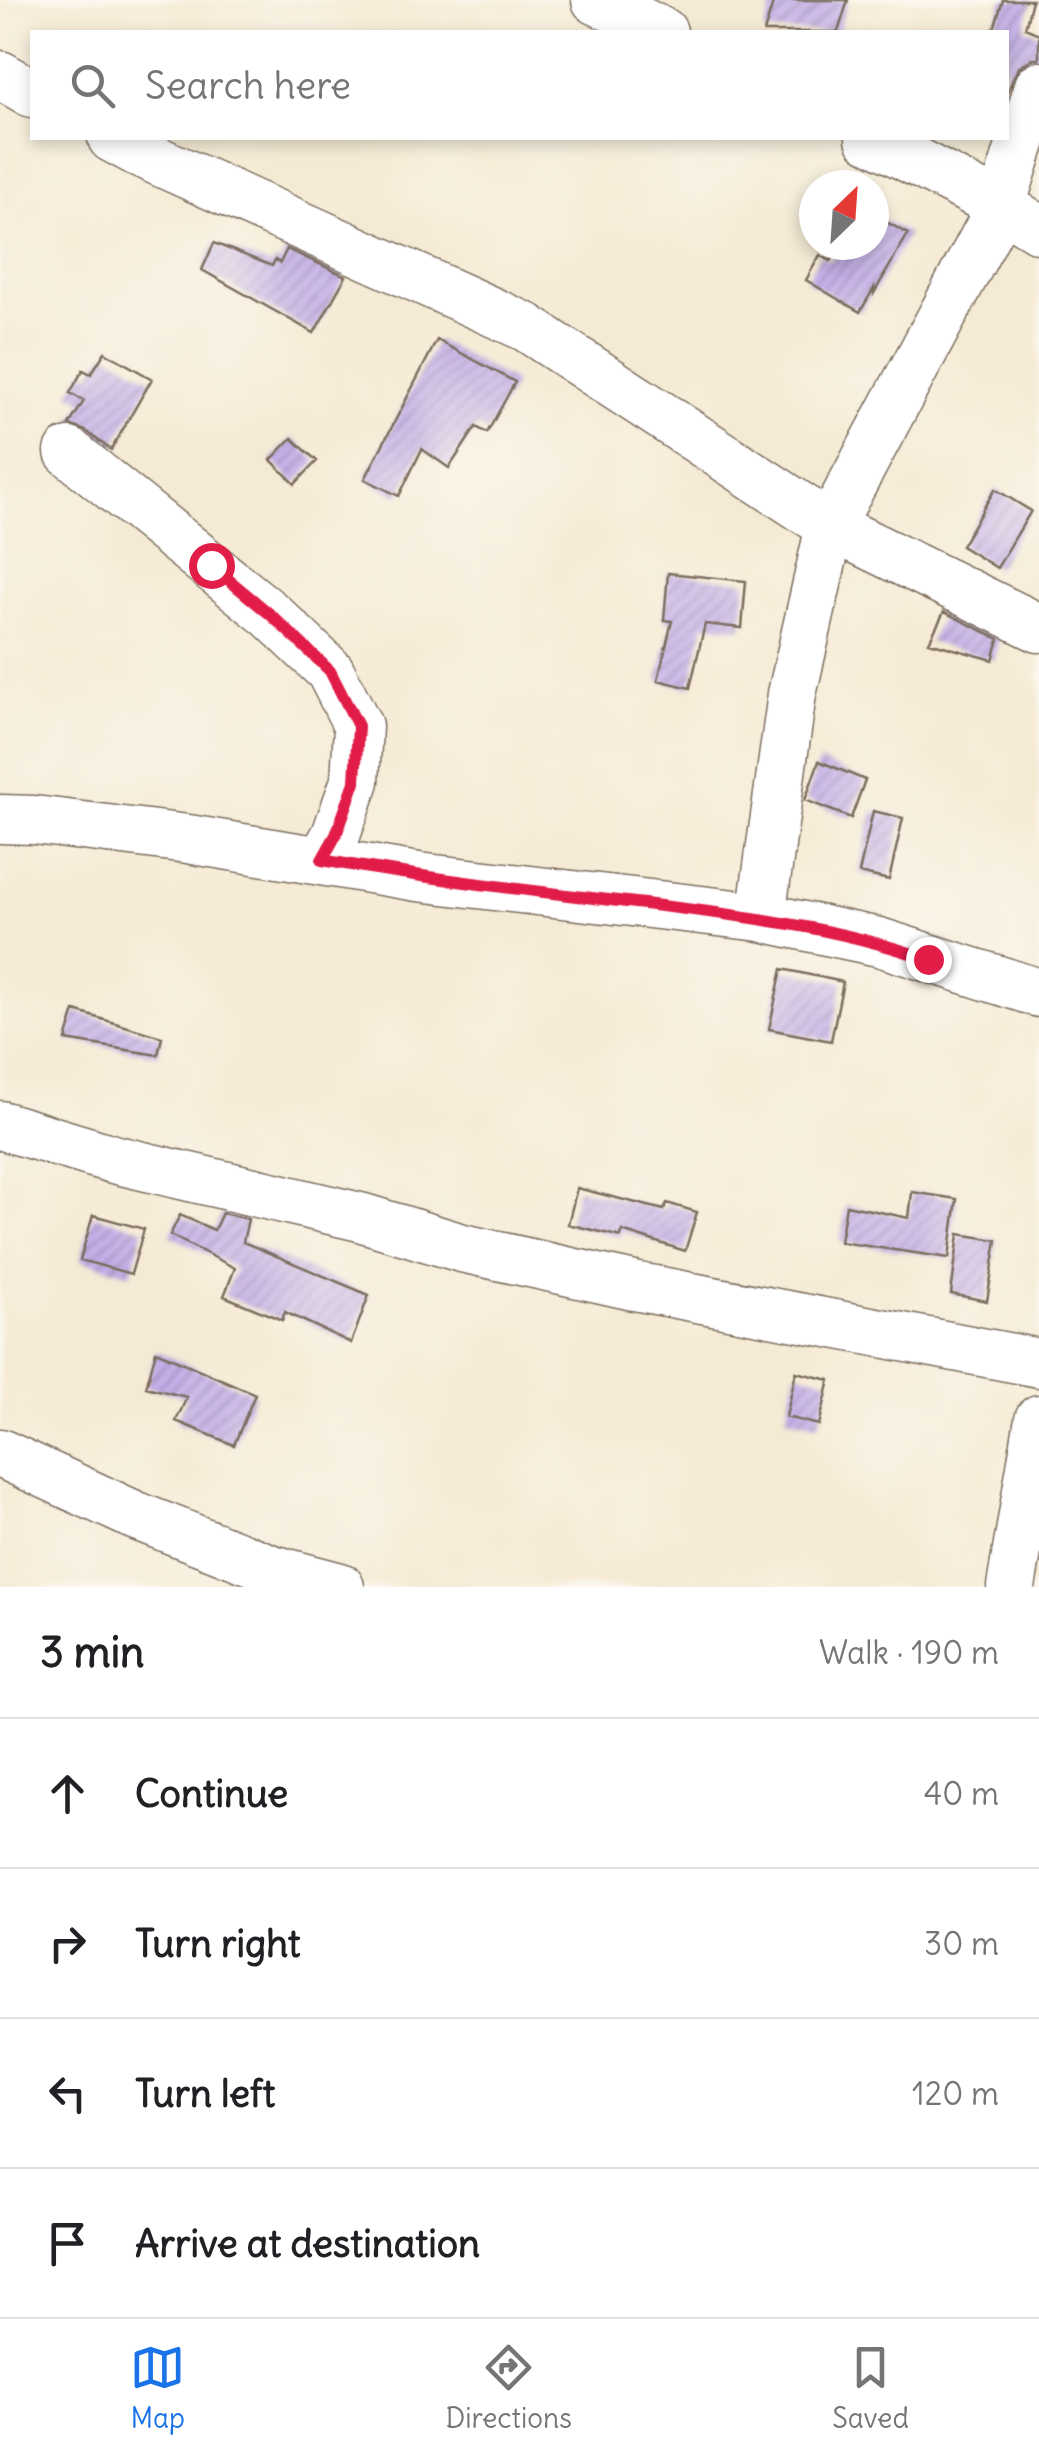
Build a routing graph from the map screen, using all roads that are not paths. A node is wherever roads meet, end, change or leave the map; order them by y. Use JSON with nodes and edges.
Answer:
{"nodes":[{"id":1,"x":596,"y":0,"type":"edge"},
{"id":2,"x":659,"y":30,"type":"edge"},
{"id":3,"x":0,"y":75,"type":"edge"},
{"id":4,"x":1039,"y":86,"type":"edge"},
{"id":5,"x":30,"y":92,"type":"edge"},
{"id":6,"x":116,"y":140,"type":"edge"},
{"id":7,"x":874,"y":140,"type":"edge"},
{"id":8,"x":1020,"y":218,"type":"edge"},
{"id":9,"x":70,"y":452,"type":"dead end"},
{"id":10,"x":830,"y":526,"type":"junction"},
{"id":11,"x":1039,"y":628,"type":"edge"},
{"id":12,"x":0,"y":819,"type":"edge"},
{"id":13,"x":322,"y":860,"type":"junction"},
{"id":14,"x":761,"y":918,"type":"junction"},
{"id":15,"x":1039,"y":993,"type":"edge"},
{"id":16,"x":0,"y":1125,"type":"edge"},
{"id":17,"x":1039,"y":1362,"type":"edge"},
{"id":18,"x":1039,"y":1419,"type":"edge"},
{"id":19,"x":0,"y":1453,"type":"edge"},
{"id":20,"x":340,"y":1587,"type":"edge"},
{"id":21,"x":1011,"y":1587,"type":"edge"}],
"edges":[{"from":1,"to":2,"type":"street"},
{"from":3,"to":5,"type":"street"},
{"from":4,"to":8,"type":"street"},
{"from":6,"to":10,"type":"street"},
{"from":7,"to":8,"type":"street"},
{"from":8,"to":10,"type":"street"},
{"from":9,"to":13,"type":"street"},
{"from":10,"to":11,"type":"street"},
{"from":10,"to":14,"type":"street"},
{"from":12,"to":13,"type":"street"},
{"from":13,"to":14,"type":"street"},
{"from":14,"to":15,"type":"street"},
{"from":16,"to":17,"type":"street"},
{"from":18,"to":21,"type":"street"},
{"from":19,"to":20,"type":"street"}]}
